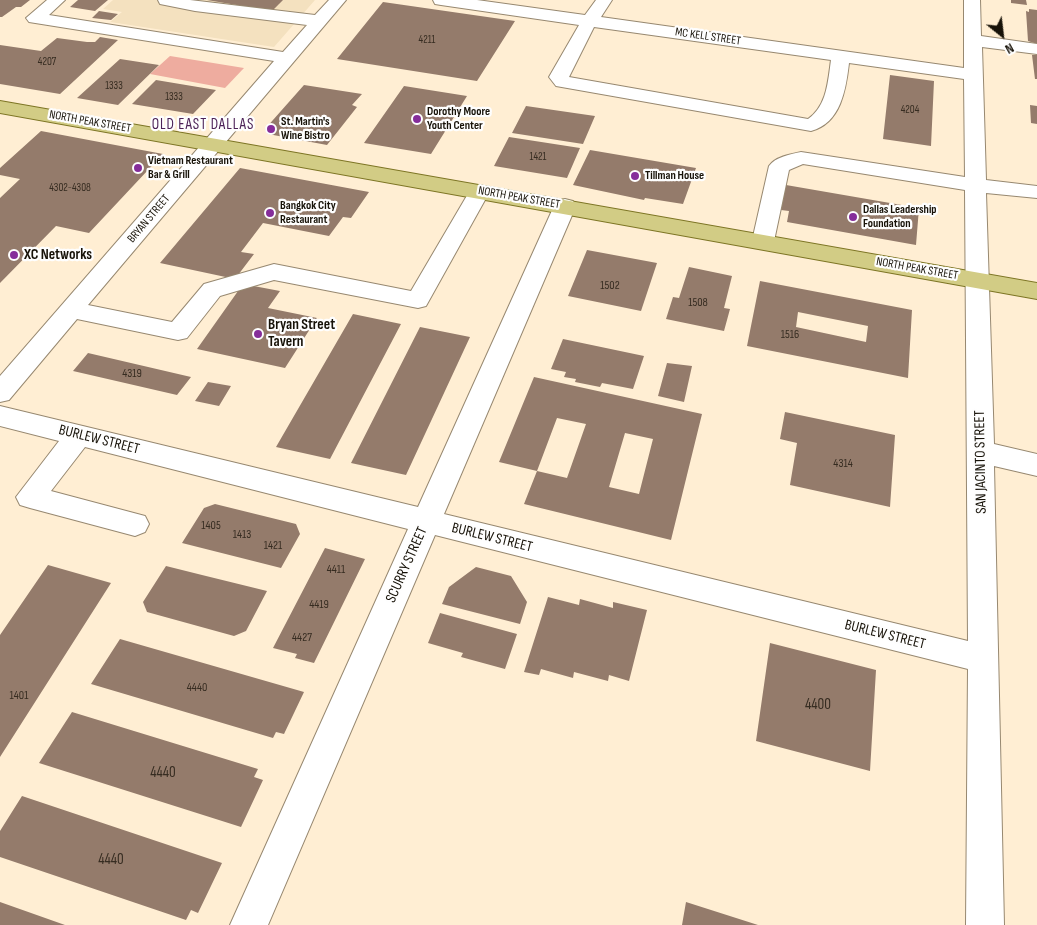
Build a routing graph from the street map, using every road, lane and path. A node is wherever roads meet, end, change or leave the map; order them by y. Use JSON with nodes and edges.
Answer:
{"nodes":[{"id":1,"x":57,"y":0,"type":"edge"},
{"id":2,"x":166,"y":0,"type":"edge"},
{"id":3,"x":338,"y":0,"type":"edge"},
{"id":4,"x":441,"y":0,"type":"edge"},
{"id":5,"x":604,"y":0,"type":"edge"},
{"id":6,"x":968,"y":1,"type":"edge"},
{"id":7,"x":592,"y":20,"type":"junction"},
{"id":8,"x":320,"y":21,"type":"junction"},
{"id":9,"x":973,"y":40,"type":"junction"},
{"id":10,"x":1037,"y":49,"type":"edge"},
{"id":11,"x":841,"y":55,"type":"junction"},
{"id":12,"x":287,"y":58,"type":"junction"},
{"id":13,"x":974,"y":75,"type":"junction"},
{"id":14,"x":0,"y":106,"type":"edge"},
{"id":15,"x":213,"y":143,"type":"junction"},
{"id":16,"x":977,"y":186,"type":"junction"},
{"id":17,"x":479,"y":191,"type":"junction"},
{"id":18,"x":1037,"y":192,"type":"edge"},
{"id":19,"x":565,"y":206,"type":"junction"},
{"id":20,"x":763,"y":241,"type":"junction"},
{"id":21,"x":978,"y":280,"type":"junction"},
{"id":22,"x":1037,"y":290,"type":"edge"},
{"id":23,"x":72,"y":310,"type":"junction"},
{"id":24,"x":0,"y":393,"type":"edge"},
{"id":25,"x":0,"y":416,"type":"edge"},
{"id":26,"x":79,"y":435,"type":"junction"},
{"id":27,"x":981,"y":452,"type":"junction"},
{"id":28,"x":1037,"y":465,"type":"edge"},
{"id":29,"x":427,"y":521,"type":"junction"},
{"id":30,"x":135,"y":524,"type":"dead end"},
{"id":31,"x":984,"y":659,"type":"junction"},
{"id":32,"x":249,"y":925,"type":"edge"},
{"id":33,"x":985,"y":925,"type":"edge"}],
"edges":[{"from":1,"to":12,"type":"street"},
{"from":2,"to":8,"type":"street"},
{"from":3,"to":8,"type":"street","name":"BRYAN STREET"},
{"from":4,"to":7,"type":"street","name":"MC KELL STREET"},
{"from":5,"to":7,"type":"street"},
{"from":6,"to":9,"type":"street","name":"SAN JACINTO STREET"},
{"from":7,"to":11,"type":"street","name":"MC KELL STREET"},
{"from":7,"to":11,"type":"street"},
{"from":8,"to":12,"type":"street","name":"BRYAN STREET"},
{"from":9,"to":10,"type":"street"},
{"from":9,"to":13,"type":"street","name":"SAN JACINTO STREET"},
{"from":11,"to":13,"type":"street","name":"MC KELL STREET"},
{"from":12,"to":15,"type":"street","name":"BRYAN STREET"},
{"from":13,"to":16,"type":"street","name":"SAN JACINTO STREET"},
{"from":14,"to":15,"type":"main road","name":"NORTH PEAK STREET"},
{"from":15,"to":17,"type":"main road","name":"NORTH PEAK STREET"},
{"from":15,"to":23,"type":"street","name":"BRYAN STREET"},
{"from":16,"to":18,"type":"street"},
{"from":16,"to":20,"type":"street"},
{"from":16,"to":21,"type":"street","name":"SAN JACINTO STREET"},
{"from":17,"to":19,"type":"main road","name":"NORTH PEAK STREET"},
{"from":17,"to":23,"type":"street"},
{"from":19,"to":20,"type":"main road","name":"NORTH PEAK STREET"},
{"from":19,"to":29,"type":"street","name":"SCURRY STREET"},
{"from":20,"to":21,"type":"main road","name":"NORTH PEAK STREET"},
{"from":21,"to":22,"type":"main road","name":"NORTH PEAK STREET"},
{"from":21,"to":27,"type":"street","name":"SAN JACINTO STREET"},
{"from":23,"to":24,"type":"street","name":"BRYAN STREET"},
{"from":25,"to":26,"type":"street","name":"BURLEW STREET"},
{"from":26,"to":29,"type":"street","name":"BURLEW STREET"},
{"from":26,"to":30,"type":"street"},
{"from":27,"to":28,"type":"street"},
{"from":27,"to":31,"type":"street","name":"SAN JACINTO STREET"},
{"from":29,"to":31,"type":"street","name":"BURLEW STREET"},
{"from":29,"to":32,"type":"street","name":"SCURRY STREET"},
{"from":31,"to":33,"type":"street","name":"SAN JACINTO STREET"}]}
